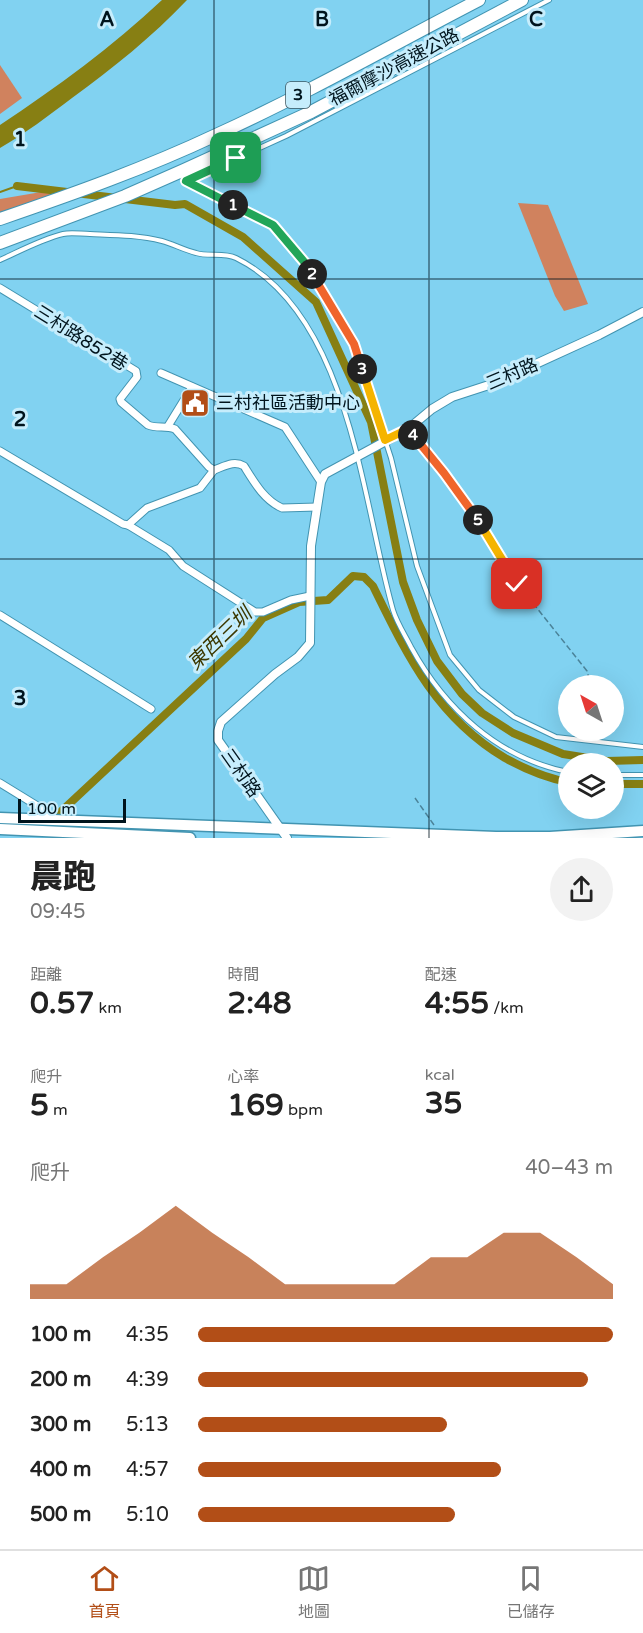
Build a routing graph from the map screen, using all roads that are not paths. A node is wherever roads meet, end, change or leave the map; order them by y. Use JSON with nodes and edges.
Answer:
{"nodes":[{"id":1,"x":479,"y":0,"type":"edge"},
{"id":2,"x":522,"y":0,"type":"edge"},
{"id":3,"x":549,"y":0,"type":"edge"},
{"id":4,"x":0,"y":219,"type":"edge"},
{"id":5,"x":0,"y":243,"type":"edge"},
{"id":6,"x":0,"y":260,"type":"edge"},
{"id":7,"x":0,"y":288,"type":"edge"},
{"id":8,"x":643,"y":312,"type":"edge"},
{"id":9,"x":161,"y":373,"type":"dead end"},
{"id":10,"x":192,"y":387,"type":"junction"},
{"id":11,"x":168,"y":426,"type":"junction"},
{"id":12,"x":385,"y":440,"type":"junction"},
{"id":13,"x":0,"y":451,"type":"edge"},
{"id":14,"x":360,"y":455,"type":"junction"},
{"id":15,"x":214,"y":470,"type":"junction"},
{"id":16,"x":321,"y":482,"type":"junction"},
{"id":17,"x":317,"y":507,"type":"junction"},
{"id":18,"x":128,"y":525,"type":"junction"},
{"id":19,"x":310,"y":597,"type":"junction"},
{"id":20,"x":0,"y":615,"type":"edge"},
{"id":21,"x":151,"y":709,"type":"dead end"},
{"id":22,"x":643,"y":747,"type":"edge"},
{"id":23,"x":558,"y":770,"type":"edge"},
{"id":24,"x":624,"y":775,"type":"edge"},
{"id":25,"x":643,"y":775,"type":"edge"},
{"id":26,"x":0,"y":783,"type":"edge"},
{"id":27,"x":0,"y":818,"type":"edge"},
{"id":28,"x":99,"y":823,"type":"junction"},
{"id":29,"x":113,"y":824,"type":"junction"},
{"id":30,"x":52,"y":826,"type":"junction"},
{"id":31,"x":0,"y":829,"type":"edge"},
{"id":32,"x":640,"y":832,"type":"edge"},
{"id":33,"x":284,"y":834,"type":"edge"},
{"id":34,"x":91,"y":836,"type":"edge"},
{"id":35,"x":106,"y":836,"type":"edge"},
{"id":36,"x":190,"y":838,"type":"edge"}],
"edges":[{"from":1,"to":4,"type":"highway","name":"福爾摩沙高速公路","number":"3"},
{"from":2,"to":5,"type":"highway","name":"福爾摩沙高速公路","number":"3"},
{"from":3,"to":12,"type":"lane"},
{"from":6,"to":14,"type":"lane"},
{"from":7,"to":11,"type":"street","name":"三村路852巷"},
{"from":8,"to":12,"type":"street","name":"三村路"},
{"from":9,"to":10,"type":"street"},
{"from":10,"to":11,"type":"street"},
{"from":10,"to":16,"type":"street"},
{"from":11,"to":15,"type":"street","name":"三村路852巷"},
{"from":12,"to":14,"type":"street","name":"三村路"},
{"from":12,"to":22,"type":"lane"},
{"from":13,"to":18,"type":"street"},
{"from":14,"to":16,"type":"street"},
{"from":14,"to":23,"type":"lane"},
{"from":15,"to":17,"type":"street"},
{"from":15,"to":18,"type":"street"},
{"from":16,"to":17,"type":"street"},
{"from":17,"to":19,"type":"street"},
{"from":18,"to":19,"type":"street"},
{"from":19,"to":33,"type":"street","name":"三村路"},
{"from":20,"to":21,"type":"street"},
{"from":24,"to":25,"type":"lane"},
{"from":26,"to":30,"type":"street"},
{"from":27,"to":30,"type":"main road"},
{"from":28,"to":29,"type":"main road"},
{"from":28,"to":30,"type":"main road"},
{"from":28,"to":34,"type":"main road"},
{"from":29,"to":33,"type":"main road"},
{"from":29,"to":35,"type":"main road"},
{"from":30,"to":31,"type":"main road"},
{"from":30,"to":34,"type":"main road"},
{"from":32,"to":33,"type":"main road"},
{"from":34,"to":35,"type":"main road"},
{"from":35,"to":36,"type":"main road"}]}
